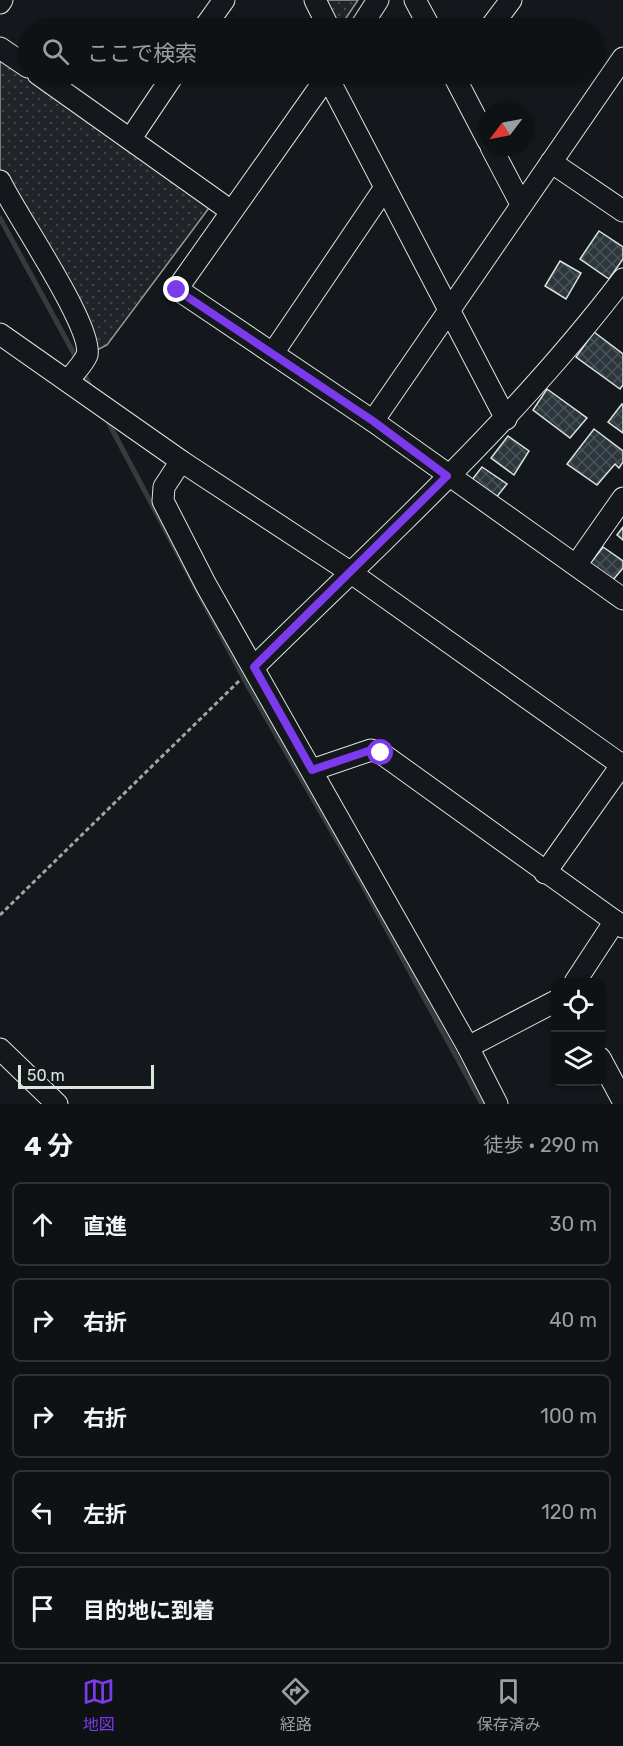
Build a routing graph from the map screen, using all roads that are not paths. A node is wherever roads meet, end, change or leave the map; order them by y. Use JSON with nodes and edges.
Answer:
{"nodes":[{"id":1,"x":224,"y":0,"type":"edge"},
{"id":2,"x":315,"y":0,"type":"edge"},
{"id":3,"x":378,"y":0,"type":"edge"},
{"id":4,"x":415,"y":0,"type":"edge"},
{"id":5,"x":511,"y":0,"type":"edge"},
{"id":6,"x":211,"y":18,"type":"edge"},
{"id":7,"x":324,"y":18,"type":"edge"},
{"id":8,"x":366,"y":18,"type":"edge"},
{"id":9,"x":424,"y":18,"type":"edge"},
{"id":10,"x":498,"y":18,"type":"edge"},
{"id":11,"x":0,"y":48,"type":"edge"},
{"id":12,"x":623,"y":58,"type":"edge"},
{"id":13,"x":18,"y":60,"type":"edge"},
{"id":14,"x":53,"y":84,"type":"edge"},
{"id":15,"x":167,"y":84,"type":"edge"},
{"id":16,"x":322,"y":84,"type":"edge"},
{"id":17,"x":332,"y":84,"type":"edge"},
{"id":18,"x":460,"y":84,"type":"edge"},
{"id":19,"x":479,"y":123,"type":"edge"},
{"id":20,"x":131,"y":138,"type":"junction"},
{"id":21,"x":496,"y":156,"type":"edge"},
{"id":22,"x":551,"y":162,"type":"junction"},
{"id":23,"x":0,"y":181,"type":"edge"},
{"id":24,"x":384,"y":189,"type":"junction"},
{"id":25,"x":521,"y":204,"type":"junction"},
{"id":26,"x":231,"y":211,"type":"junction"},
{"id":27,"x":623,"y":211,"type":"edge"},
{"id":28,"x":623,"y":279,"type":"edge"},
{"id":29,"x":448,"y":309,"type":"junction"},
{"id":30,"x":0,"y":334,"type":"edge"},
{"id":31,"x":273,"y":353,"type":"junction"},
{"id":32,"x":70,"y":378,"type":"junction"},
{"id":33,"x":506,"y":419,"type":"junction"},
{"id":34,"x":373,"y":421,"type":"junction"},
{"id":35,"x":181,"y":461,"type":"junction"},
{"id":36,"x":447,"y":476,"type":"junction"},
{"id":37,"x":623,"y":498,"type":"edge"},
{"id":38,"x":576,"y":565,"type":"junction"},
{"id":39,"x":350,"y":572,"type":"junction"},
{"id":40,"x":623,"y":598,"type":"edge"},
{"id":41,"x":254,"y":667,"type":"junction"},
{"id":42,"x":622,"y":764,"type":"edge"},
{"id":43,"x":312,"y":770,"type":"junction"},
{"id":44,"x":545,"y":873,"type":"junction"},
{"id":45,"x":619,"y":924,"type":"edge"},
{"id":46,"x":578,"y":978,"type":"edge"},
{"id":47,"x":551,"y":1003,"type":"edge"},
{"id":48,"x":468,"y":1047,"type":"junction"},
{"id":49,"x":0,"y":1049,"type":"edge"},
{"id":50,"x":605,"y":1067,"type":"edge"},
{"id":51,"x":623,"y":1101,"type":"edge"},
{"id":52,"x":57,"y":1104,"type":"edge"},
{"id":53,"x":496,"y":1104,"type":"edge"}],
"edges":[{"from":1,"to":6,"type":"street"},
{"from":2,"to":7,"type":"street"},
{"from":3,"to":8,"type":"street"},
{"from":4,"to":9,"type":"street"},
{"from":5,"to":10,"type":"street"},
{"from":11,"to":13,"type":"street"},
{"from":12,"to":22,"type":"street"},
{"from":14,"to":20,"type":"street"},
{"from":15,"to":20,"type":"street"},
{"from":16,"to":26,"type":"street"},
{"from":17,"to":24,"type":"street"},
{"from":18,"to":19,"type":"street"},
{"from":20,"to":26,"type":"street"},
{"from":21,"to":25,"type":"street"},
{"from":22,"to":25,"type":"street"},
{"from":22,"to":27,"type":"street"},
{"from":23,"to":32,"type":"street"},
{"from":24,"to":29,"type":"street"},
{"from":24,"to":31,"type":"street"},
{"from":25,"to":29,"type":"street"},
{"from":26,"to":31,"type":"street"},
{"from":28,"to":33,"type":"street"},
{"from":29,"to":33,"type":"street"},
{"from":29,"to":34,"type":"street"},
{"from":30,"to":32,"type":"street"},
{"from":31,"to":34,"type":"street"},
{"from":32,"to":35,"type":"street"},
{"from":33,"to":36,"type":"street"},
{"from":34,"to":36,"type":"street"},
{"from":35,"to":39,"type":"street"},
{"from":35,"to":41,"type":"street"},
{"from":36,"to":38,"type":"street"},
{"from":36,"to":39,"type":"street"},
{"from":37,"to":38,"type":"street"},
{"from":38,"to":40,"type":"street"},
{"from":39,"to":41,"type":"street"},
{"from":39,"to":42,"type":"street"},
{"from":41,"to":43,"type":"street"},
{"from":42,"to":44,"type":"street"},
{"from":43,"to":44,"type":"street"},
{"from":43,"to":48,"type":"street"},
{"from":44,"to":45,"type":"street"},
{"from":45,"to":46,"type":"street"},
{"from":47,"to":48,"type":"street"},
{"from":48,"to":53,"type":"street"},
{"from":49,"to":52,"type":"street"},
{"from":50,"to":51,"type":"street"}]}
